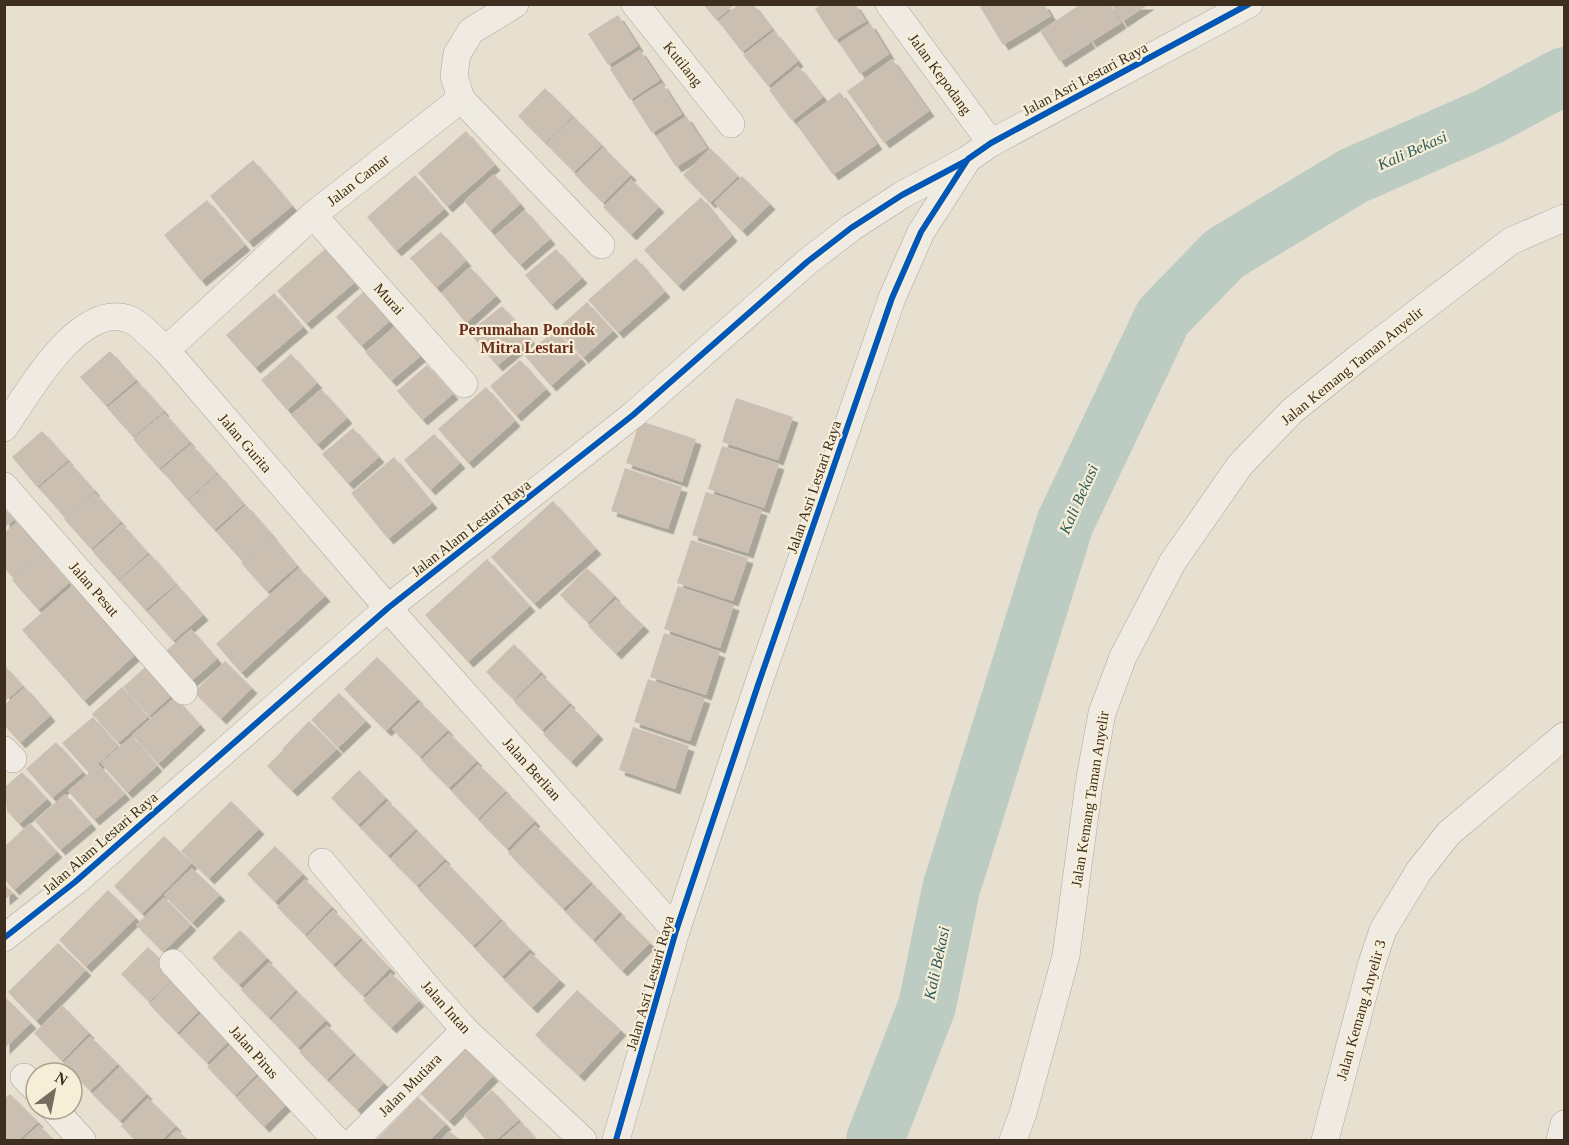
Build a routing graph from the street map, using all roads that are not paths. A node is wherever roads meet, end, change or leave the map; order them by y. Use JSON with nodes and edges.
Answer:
{"nodes":[{"id":1,"x":515,"y":4,"type":"edge"},
{"id":2,"x":634,"y":4,"type":"edge"},
{"id":3,"x":889,"y":4,"type":"edge"},
{"id":4,"x":1249,"y":4,"type":"edge"},
{"id":5,"x":461,"y":99,"type":"junction"},
{"id":6,"x":731,"y":124,"type":"dead end"},
{"id":7,"x":991,"y":143,"type":"junction"},
{"id":8,"x":968,"y":159,"type":"junction"},
{"id":9,"x":314,"y":215,"type":"junction"},
{"id":10,"x":1564,"y":218,"type":"edge"},
{"id":11,"x":601,"y":245,"type":"dead end"},
{"id":12,"x":166,"y":350,"type":"junction"},
{"id":13,"x":464,"y":384,"type":"dead end"},
{"id":14,"x":4,"y":428,"type":"edge"},
{"id":15,"x":4,"y":486,"type":"edge"},
{"id":16,"x":388,"y":608,"type":"junction"},
{"id":17,"x":184,"y":692,"type":"dead end"},
{"id":18,"x":1564,"y":736,"type":"edge"},
{"id":19,"x":322,"y":862,"type":"dead end"},
{"id":20,"x":676,"y":931,"type":"junction"},
{"id":21,"x":4,"y":938,"type":"edge"},
{"id":22,"x":173,"y":963,"type":"dead end"},
{"id":23,"x":465,"y":1030,"type":"junction"},
{"id":24,"x":65,"y":1121,"type":"edge"},
{"id":25,"x":1564,"y":1124,"type":"edge"},
{"id":26,"x":82,"y":1140,"type":"edge"},
{"id":27,"x":336,"y":1140,"type":"edge"},
{"id":28,"x":355,"y":1140,"type":"edge"},
{"id":29,"x":583,"y":1140,"type":"edge"},
{"id":30,"x":616,"y":1140,"type":"edge"},
{"id":31,"x":1013,"y":1140,"type":"edge"},
{"id":32,"x":1325,"y":1140,"type":"edge"},
{"id":33,"x":1560,"y":1140,"type":"edge"}],
"edges":[{"from":1,"to":5,"type":"street"},
{"from":2,"to":6,"type":"street","name":"Kutilang"},
{"from":3,"to":7,"type":"street","name":"Jalan Kepodang"},
{"from":4,"to":7,"type":"street","name":"Jalan Asri Lestari Raya"},
{"from":5,"to":9,"type":"street","name":"Jalan Camar"},
{"from":5,"to":11,"type":"street"},
{"from":7,"to":8,"type":"street","name":"Jalan Asri Lestari Raya"},
{"from":8,"to":16,"type":"street","name":"Jalan Alam Lestari Raya"},
{"from":8,"to":20,"type":"street","name":"Jalan Asri Lestari Raya"},
{"from":9,"to":12,"type":"street","name":"Jalan Camar"},
{"from":9,"to":13,"type":"street","name":"Murai"},
{"from":10,"to":31,"type":"street","name":"Jalan Kemang Taman Anyelir"},
{"from":12,"to":14,"type":"street","name":"Jalan Gurita"},
{"from":12,"to":16,"type":"street","name":"Jalan Gurita"},
{"from":15,"to":17,"type":"street","name":"Jalan Pesut"},
{"from":16,"to":20,"type":"street","name":"Jalan Berlian"},
{"from":16,"to":21,"type":"street","name":"Jalan Alam Lestari Raya"},
{"from":18,"to":32,"type":"street","name":"Jalan Kemang Anyelir 3"},
{"from":19,"to":23,"type":"street","name":"Jalan Intan"},
{"from":20,"to":30,"type":"street","name":"Jalan Asri Lestari Raya"},
{"from":22,"to":27,"type":"street","name":"Jalan Pirus"},
{"from":23,"to":28,"type":"street","name":"Jalan Mutiara"},
{"from":23,"to":29,"type":"street","name":"Jalan Intan"},
{"from":24,"to":26,"type":"street"},
{"from":25,"to":33,"type":"street"}]}
